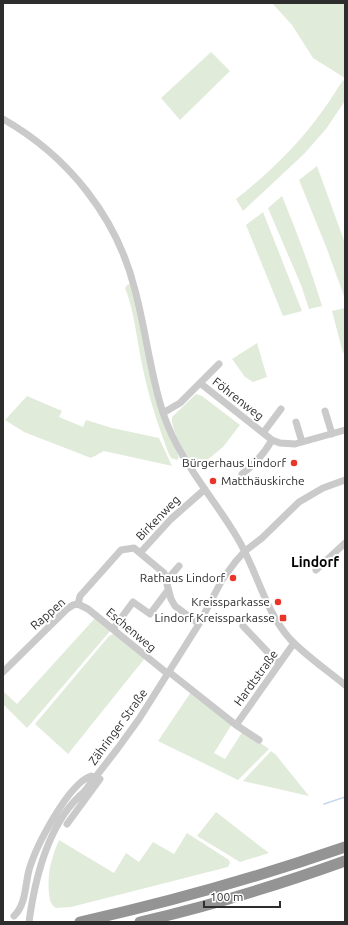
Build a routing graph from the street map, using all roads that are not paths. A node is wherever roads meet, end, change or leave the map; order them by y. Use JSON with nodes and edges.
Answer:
{"nodes":[{"id":1,"x":3,"y":119,"type":"edge"},
{"id":2,"x":219,"y":364,"type":"dead end"},
{"id":3,"x":200,"y":383,"type":"junction"},
{"id":4,"x":281,"y":409,"type":"dead end"},
{"id":5,"x":325,"y":411,"type":"dead end"},
{"id":6,"x":163,"y":413,"type":"junction"},
{"id":7,"x":296,"y":422,"type":"dead end"},
{"id":8,"x":345,"y":430,"type":"edge"},
{"id":9,"x":263,"y":433,"type":"junction"},
{"id":10,"x":332,"y":434,"type":"junction"},
{"id":11,"x":272,"y":440,"type":"junction"},
{"id":12,"x":302,"y":442,"type":"junction"},
{"id":13,"x":242,"y":474,"type":"dead end"},
{"id":14,"x":345,"y":480,"type":"edge"},
{"id":15,"x":204,"y":490,"type":"junction"},
{"id":16,"x":345,"y":542,"type":"edge"},
{"id":17,"x":245,"y":551,"type":"junction"},
{"id":18,"x":140,"y":553,"type":"junction"},
{"id":19,"x":179,"y":566,"type":"dead end"},
{"id":20,"x":316,"y":570,"type":"dead end"},
{"id":21,"x":166,"y":581,"type":"junction"},
{"id":22,"x":168,"y":590,"type":"junction"},
{"id":23,"x":78,"y":604,"type":"junction"},
{"id":24,"x":199,"y":624,"type":"junction"},
{"id":25,"x":243,"y":626,"type":"dead end"},
{"id":26,"x":113,"y":629,"type":"junction"},
{"id":27,"x":294,"y":643,"type":"junction"},
{"id":28,"x":279,"y":664,"type":"junction"},
{"id":29,"x":3,"y":672,"type":"edge"},
{"id":30,"x":168,"y":673,"type":"junction"},
{"id":31,"x":345,"y":685,"type":"edge"},
{"id":32,"x":236,"y":725,"type":"junction"},
{"id":33,"x":259,"y":740,"type":"dead end"},
{"id":34,"x":95,"y":777,"type":"junction"},
{"id":35,"x":67,"y":824,"type":"dead end"},
{"id":36,"x":345,"y":847,"type":"edge"},
{"id":37,"x":345,"y":861,"type":"edge"},
{"id":38,"x":14,"y":916,"type":"dead end"},
{"id":39,"x":29,"y":922,"type":"edge"},
{"id":40,"x":80,"y":922,"type":"edge"},
{"id":41,"x":140,"y":922,"type":"edge"}],
"edges":[{"from":1,"to":6,"type":"street"},
{"from":2,"to":3,"type":"street"},
{"from":3,"to":6,"type":"street"},
{"from":3,"to":9,"type":"street","name":"Föhrenweg"},
{"from":4,"to":9,"type":"street","name":"Föhrenweg"},
{"from":5,"to":10,"type":"street"},
{"from":6,"to":15,"type":"street"},
{"from":7,"to":12,"type":"street"},
{"from":8,"to":10,"type":"street","name":"Föhrenweg"},
{"from":9,"to":11,"type":"street","name":"Föhrenweg"},
{"from":10,"to":12,"type":"street","name":"Föhrenweg"},
{"from":11,"to":12,"type":"street","name":"Föhrenweg"},
{"from":11,"to":13,"type":"street"},
{"from":14,"to":17,"type":"street","name":"Zähringer Straße"},
{"from":15,"to":17,"type":"street"},
{"from":15,"to":18,"type":"street","name":"Birkenweg"},
{"from":16,"to":20,"type":"street"},
{"from":17,"to":24,"type":"street","name":"Zähringer Straße"},
{"from":17,"to":27,"type":"street"},
{"from":18,"to":21,"type":"street","name":"Birkenweg"},
{"from":18,"to":23,"type":"street","name":"Rappen"},
{"from":19,"to":21,"type":"street"},
{"from":21,"to":22,"type":"street","name":"Birkenweg"},
{"from":22,"to":24,"type":"street","name":"Birkenweg"},
{"from":22,"to":26,"type":"street"},
{"from":23,"to":26,"type":"street","name":"Eschenweg"},
{"from":23,"to":29,"type":"street","name":"Rappen"},
{"from":24,"to":30,"type":"street","name":"Zähringer Straße"},
{"from":25,"to":28,"type":"street"},
{"from":26,"to":30,"type":"street","name":"Eschenweg"},
{"from":27,"to":28,"type":"street","name":"Hardtstraße"},
{"from":27,"to":31,"type":"street"},
{"from":28,"to":32,"type":"street","name":"Hardtstraße"},
{"from":30,"to":32,"type":"street","name":"Hardtstraße"},
{"from":30,"to":34,"type":"street","name":"Zähringer Straße"},
{"from":32,"to":33,"type":"street","name":"Hardtstraße"},
{"from":34,"to":35,"type":"street"},
{"from":34,"to":38,"type":"street"},
{"from":34,"to":39,"type":"street","name":"Zähringer Straße"},
{"from":36,"to":40,"type":"highway"},
{"from":37,"to":41,"type":"highway"}]}
